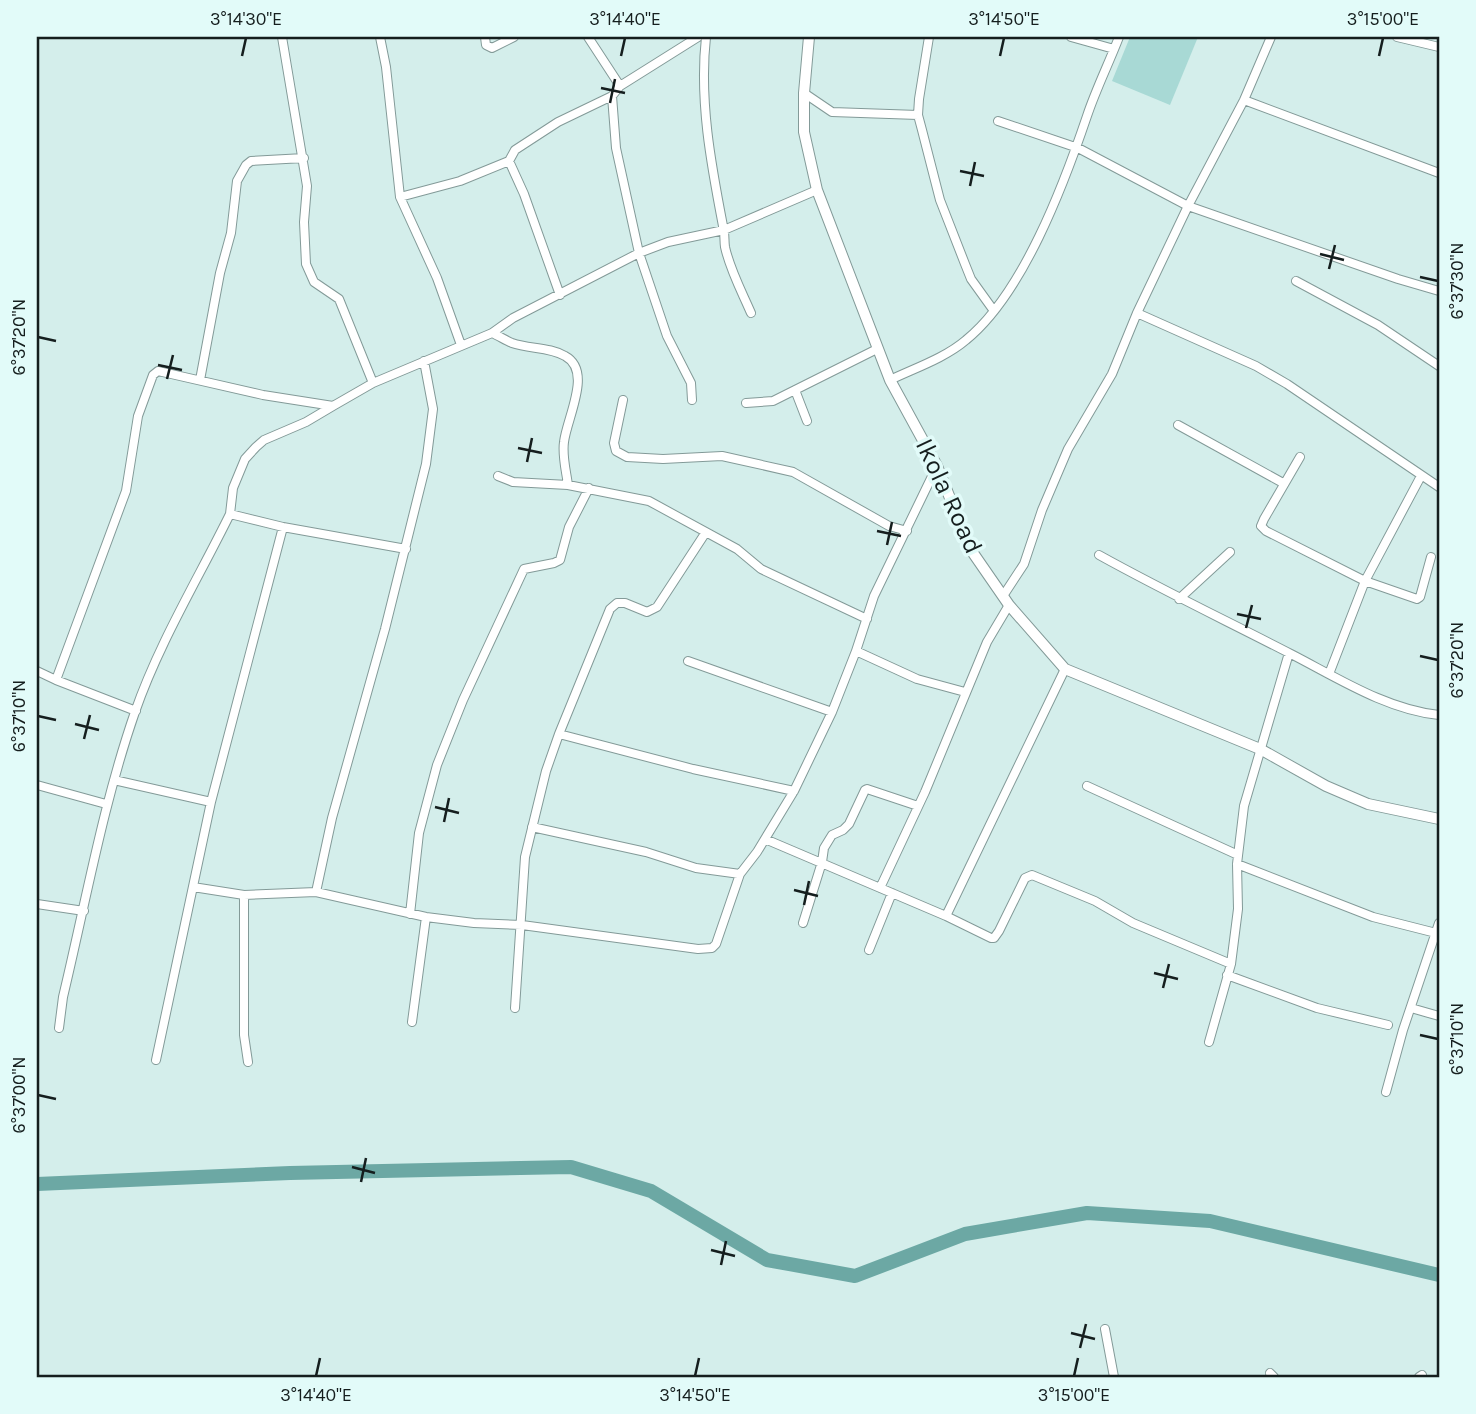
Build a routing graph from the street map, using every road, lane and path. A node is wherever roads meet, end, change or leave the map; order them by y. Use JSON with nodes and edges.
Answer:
{"nodes":[{"id":1,"x":282,"y":37,"type":"edge"},
{"id":2,"x":380,"y":37,"type":"edge"},
{"id":3,"x":485,"y":37,"type":"edge"},
{"id":4,"x":514,"y":37,"type":"edge"},
{"id":5,"x":588,"y":37,"type":"edge"},
{"id":6,"x":698,"y":37,"type":"edge"},
{"id":7,"x":706,"y":37,"type":"edge"},
{"id":8,"x":809,"y":37,"type":"edge"},
{"id":9,"x":929,"y":37,"type":"edge"},
{"id":10,"x":1071,"y":37,"type":"edge"},
{"id":11,"x":1119,"y":37,"type":"edge"},
{"id":12,"x":1271,"y":37,"type":"edge"},
{"id":13,"x":1397,"y":37,"type":"edge"},
{"id":14,"x":1439,"y":47,"type":"edge"},
{"id":15,"x":1114,"y":49,"type":"junction"},
{"id":16,"x":620,"y":86,"type":"junction"},
{"id":17,"x":804,"y":93,"type":"junction"},
{"id":18,"x":612,"y":96,"type":"junction"},
{"id":19,"x":1244,"y":100,"type":"junction"},
{"id":20,"x":918,"y":115,"type":"junction"},
{"id":21,"x":998,"y":121,"type":"dead end"},
{"id":22,"x":1078,"y":148,"type":"junction"},
{"id":23,"x":304,"y":159,"type":"junction"},
{"id":24,"x":509,"y":161,"type":"junction"},
{"id":25,"x":1439,"y":173,"type":"edge"},
{"id":26,"x":817,"y":190,"type":"junction"},
{"id":27,"x":400,"y":197,"type":"junction"},
{"id":28,"x":1188,"y":206,"type":"junction"},
{"id":29,"x":724,"y":230,"type":"junction"},
{"id":30,"x":639,"y":253,"type":"junction"},
{"id":31,"x":1296,"y":281,"type":"dead end"},
{"id":32,"x":1439,"y":290,"type":"edge"},
{"id":33,"x":560,"y":295,"type":"junction"},
{"id":34,"x":994,"y":311,"type":"junction"},
{"id":35,"x":751,"y":313,"type":"dead end"},
{"id":36,"x":1138,"y":313,"type":"junction"},
{"id":37,"x":492,"y":333,"type":"junction"},
{"id":38,"x":461,"y":345,"type":"junction"},
{"id":39,"x":877,"y":349,"type":"junction"},
{"id":40,"x":424,"y":361,"type":"junction"},
{"id":41,"x":1439,"y":366,"type":"edge"},
{"id":42,"x":200,"y":380,"type":"junction"},
{"id":43,"x":890,"y":380,"type":"junction"},
{"id":44,"x":373,"y":383,"type":"junction"},
{"id":45,"x":795,"y":390,"type":"junction"},
{"id":46,"x":622,"y":400,"type":"dead end"},
{"id":47,"x":692,"y":400,"type":"dead end"},
{"id":48,"x":746,"y":403,"type":"dead end"},
{"id":49,"x":333,"y":406,"type":"junction"},
{"id":50,"x":807,"y":421,"type":"dead end"},
{"id":51,"x":1178,"y":425,"type":"dead end"},
{"id":52,"x":1300,"y":457,"type":"dead end"},
{"id":53,"x":937,"y":466,"type":"junction"},
{"id":54,"x":1421,"y":475,"type":"junction"},
{"id":55,"x":498,"y":476,"type":"dead end"},
{"id":56,"x":1283,"y":483,"type":"junction"},
{"id":57,"x":568,"y":485,"type":"junction"},
{"id":58,"x":1439,"y":487,"type":"edge"},
{"id":59,"x":589,"y":488,"type":"junction"},
{"id":60,"x":230,"y":514,"type":"junction"},
{"id":61,"x":284,"y":527,"type":"junction"},
{"id":62,"x":907,"y":531,"type":"junction"},
{"id":63,"x":706,"y":532,"type":"junction"},
{"id":64,"x":406,"y":550,"type":"junction"},
{"id":65,"x":1230,"y":552,"type":"dead end"},
{"id":66,"x":1099,"y":555,"type":"dead end"},
{"id":67,"x":1431,"y":557,"type":"dead end"},
{"id":68,"x":1365,"y":581,"type":"junction"},
{"id":69,"x":1179,"y":599,"type":"junction"},
{"id":70,"x":1006,"y":601,"type":"junction"},
{"id":71,"x":867,"y":619,"type":"junction"},
{"id":72,"x":856,"y":651,"type":"junction"},
{"id":73,"x":1289,"y":653,"type":"junction"},
{"id":74,"x":688,"y":661,"type":"dead end"},
{"id":75,"x":1065,"y":669,"type":"junction"},
{"id":76,"x":37,"y":671,"type":"edge"},
{"id":77,"x":1329,"y":674,"type":"junction"},
{"id":78,"x":56,"y":680,"type":"junction"},
{"id":79,"x":964,"y":692,"type":"junction"},
{"id":80,"x":136,"y":711,"type":"junction"},
{"id":81,"x":832,"y":712,"type":"junction"},
{"id":82,"x":1439,"y":715,"type":"edge"},
{"id":83,"x":559,"y":734,"type":"junction"},
{"id":84,"x":1260,"y":749,"type":"junction"},
{"id":85,"x":114,"y":780,"type":"junction"},
{"id":86,"x":37,"y":785,"type":"edge"},
{"id":87,"x":1087,"y":786,"type":"dead end"},
{"id":88,"x":794,"y":791,"type":"junction"},
{"id":89,"x":211,"y":802,"type":"junction"},
{"id":90,"x":106,"y":804,"type":"junction"},
{"id":91,"x":918,"y":806,"type":"junction"},
{"id":92,"x":1439,"y":819,"type":"edge"},
{"id":93,"x":532,"y":827,"type":"junction"},
{"id":94,"x":765,"y":839,"type":"junction"},
{"id":95,"x":1238,"y":860,"type":"junction"},
{"id":96,"x":822,"y":862,"type":"junction"},
{"id":97,"x":740,"y":874,"type":"junction"},
{"id":98,"x":193,"y":887,"type":"junction"},
{"id":99,"x":880,"y":888,"type":"junction"},
{"id":100,"x":316,"y":892,"type":"junction"},
{"id":101,"x":892,"y":892,"type":"junction"},
{"id":102,"x":244,"y":895,"type":"junction"},
{"id":103,"x":37,"y":904,"type":"edge"},
{"id":104,"x":84,"y":911,"type":"junction"},
{"id":105,"x":410,"y":914,"type":"junction"},
{"id":106,"x":946,"y":916,"type":"junction"},
{"id":107,"x":426,"y":917,"type":"junction"},
{"id":108,"x":803,"y":923,"type":"dead end"},
{"id":109,"x":1439,"y":923,"type":"edge"},
{"id":110,"x":522,"y":925,"type":"junction"},
{"id":111,"x":1436,"y":933,"type":"junction"},
{"id":112,"x":869,"y":950,"type":"dead end"},
{"id":113,"x":1231,"y":964,"type":"junction"},
{"id":114,"x":1227,"y":975,"type":"junction"},
{"id":115,"x":515,"y":1008,"type":"dead end"},
{"id":116,"x":1411,"y":1008,"type":"junction"},
{"id":117,"x":1439,"y":1016,"type":"edge"},
{"id":118,"x":412,"y":1022,"type":"dead end"},
{"id":119,"x":1388,"y":1025,"type":"dead end"},
{"id":120,"x":59,"y":1028,"type":"dead end"},
{"id":121,"x":1209,"y":1042,"type":"dead end"},
{"id":122,"x":156,"y":1060,"type":"dead end"},
{"id":123,"x":248,"y":1062,"type":"dead end"},
{"id":124,"x":1386,"y":1092,"type":"dead end"},
{"id":125,"x":1105,"y":1329,"type":"dead end"},
{"id":126,"x":1114,"y":1377,"type":"edge"}],
"edges":[{"from":1,"to":23,"type":"street"},
{"from":2,"to":27,"type":"street"},
{"from":3,"to":4,"type":"street"},
{"from":5,"to":16,"type":"street"},
{"from":6,"to":16,"type":"street"},
{"from":7,"to":29,"type":"street"},
{"from":8,"to":17,"type":"street","name":"Ikola Road"},
{"from":9,"to":20,"type":"street"},
{"from":10,"to":15,"type":"street"},
{"from":11,"to":15,"type":"street"},
{"from":12,"to":19,"type":"street"},
{"from":13,"to":14,"type":"street"},
{"from":15,"to":22,"type":"street"},
{"from":16,"to":18,"type":"street"},
{"from":17,"to":20,"type":"street"},
{"from":17,"to":26,"type":"street","name":"Ikola Road"},
{"from":18,"to":24,"type":"street"},
{"from":18,"to":30,"type":"street"},
{"from":19,"to":25,"type":"street"},
{"from":19,"to":28,"type":"street"},
{"from":20,"to":34,"type":"street"},
{"from":21,"to":22,"type":"street"},
{"from":22,"to":28,"type":"street"},
{"from":22,"to":34,"type":"street"},
{"from":23,"to":42,"type":"street"},
{"from":23,"to":44,"type":"street"},
{"from":24,"to":27,"type":"street"},
{"from":24,"to":33,"type":"street"},
{"from":26,"to":29,"type":"street"},
{"from":26,"to":39,"type":"street","name":"Ikola Road"},
{"from":27,"to":38,"type":"street"},
{"from":28,"to":32,"type":"street"},
{"from":28,"to":36,"type":"street"},
{"from":29,"to":30,"type":"street"},
{"from":29,"to":35,"type":"street"},
{"from":30,"to":33,"type":"street"},
{"from":30,"to":47,"type":"street"},
{"from":31,"to":41,"type":"street"},
{"from":33,"to":37,"type":"street"},
{"from":34,"to":43,"type":"street"},
{"from":36,"to":54,"type":"street"},
{"from":36,"to":70,"type":"street"},
{"from":37,"to":38,"type":"street"},
{"from":37,"to":57,"type":"street"},
{"from":38,"to":40,"type":"street"},
{"from":39,"to":43,"type":"street","name":"Ikola Road"},
{"from":39,"to":45,"type":"street"},
{"from":40,"to":44,"type":"street"},
{"from":40,"to":64,"type":"street"},
{"from":42,"to":49,"type":"street"},
{"from":42,"to":78,"type":"street"},
{"from":43,"to":53,"type":"street","name":"Ikola Road"},
{"from":44,"to":49,"type":"street"},
{"from":45,"to":48,"type":"street"},
{"from":45,"to":50,"type":"street"},
{"from":46,"to":62,"type":"street"},
{"from":49,"to":60,"type":"street"},
{"from":51,"to":56,"type":"street"},
{"from":52,"to":56,"type":"street"},
{"from":53,"to":62,"type":"street"},
{"from":53,"to":70,"type":"street","name":"Ikola Road"},
{"from":54,"to":58,"type":"street"},
{"from":54,"to":68,"type":"street"},
{"from":55,"to":57,"type":"street"},
{"from":56,"to":68,"type":"street"},
{"from":57,"to":59,"type":"street"},
{"from":59,"to":63,"type":"street"},
{"from":59,"to":105,"type":"street"},
{"from":60,"to":61,"type":"street"},
{"from":60,"to":80,"type":"street"},
{"from":61,"to":64,"type":"street"},
{"from":61,"to":89,"type":"street"},
{"from":62,"to":71,"type":"street"},
{"from":63,"to":71,"type":"street"},
{"from":63,"to":83,"type":"street"},
{"from":64,"to":100,"type":"street"},
{"from":65,"to":69,"type":"street"},
{"from":66,"to":69,"type":"street"},
{"from":67,"to":68,"type":"street"},
{"from":68,"to":77,"type":"street"},
{"from":69,"to":73,"type":"street"},
{"from":70,"to":75,"type":"street","name":"Ikola Road"},
{"from":70,"to":79,"type":"street"},
{"from":71,"to":72,"type":"street"},
{"from":72,"to":79,"type":"street"},
{"from":72,"to":81,"type":"street"},
{"from":73,"to":77,"type":"street"},
{"from":73,"to":84,"type":"street"},
{"from":74,"to":81,"type":"street"},
{"from":75,"to":84,"type":"street","name":"Ikola Road"},
{"from":75,"to":106,"type":"street"},
{"from":76,"to":78,"type":"street"},
{"from":77,"to":82,"type":"street"},
{"from":78,"to":80,"type":"street"},
{"from":79,"to":91,"type":"street"},
{"from":80,"to":85,"type":"street"},
{"from":81,"to":88,"type":"street"},
{"from":83,"to":88,"type":"street"},
{"from":83,"to":93,"type":"street"},
{"from":84,"to":92,"type":"street","name":"Ikola Road"},
{"from":84,"to":95,"type":"street"},
{"from":85,"to":89,"type":"street"},
{"from":85,"to":90,"type":"street"},
{"from":86,"to":90,"type":"street"},
{"from":87,"to":95,"type":"street"},
{"from":88,"to":94,"type":"street"},
{"from":89,"to":98,"type":"street"},
{"from":90,"to":104,"type":"street"},
{"from":91,"to":96,"type":"street"},
{"from":91,"to":99,"type":"street"},
{"from":93,"to":97,"type":"street"},
{"from":93,"to":110,"type":"street"},
{"from":94,"to":96,"type":"street"},
{"from":94,"to":97,"type":"street"},
{"from":95,"to":111,"type":"street"},
{"from":95,"to":113,"type":"street"},
{"from":96,"to":99,"type":"street"},
{"from":96,"to":108,"type":"street"},
{"from":97,"to":110,"type":"street"},
{"from":98,"to":102,"type":"street"},
{"from":98,"to":122,"type":"street"},
{"from":99,"to":101,"type":"street"},
{"from":100,"to":102,"type":"street"},
{"from":100,"to":105,"type":"street"},
{"from":101,"to":106,"type":"street"},
{"from":101,"to":112,"type":"street"},
{"from":102,"to":123,"type":"street"},
{"from":103,"to":104,"type":"street"},
{"from":104,"to":120,"type":"street"},
{"from":105,"to":107,"type":"street"},
{"from":106,"to":113,"type":"street"},
{"from":107,"to":110,"type":"street"},
{"from":107,"to":118,"type":"street"},
{"from":109,"to":111,"type":"street"},
{"from":110,"to":115,"type":"street"},
{"from":111,"to":116,"type":"street"},
{"from":113,"to":114,"type":"street"},
{"from":114,"to":119,"type":"street"},
{"from":114,"to":121,"type":"street"},
{"from":116,"to":117,"type":"street"},
{"from":116,"to":124,"type":"street"},
{"from":125,"to":126,"type":"street"}]}
